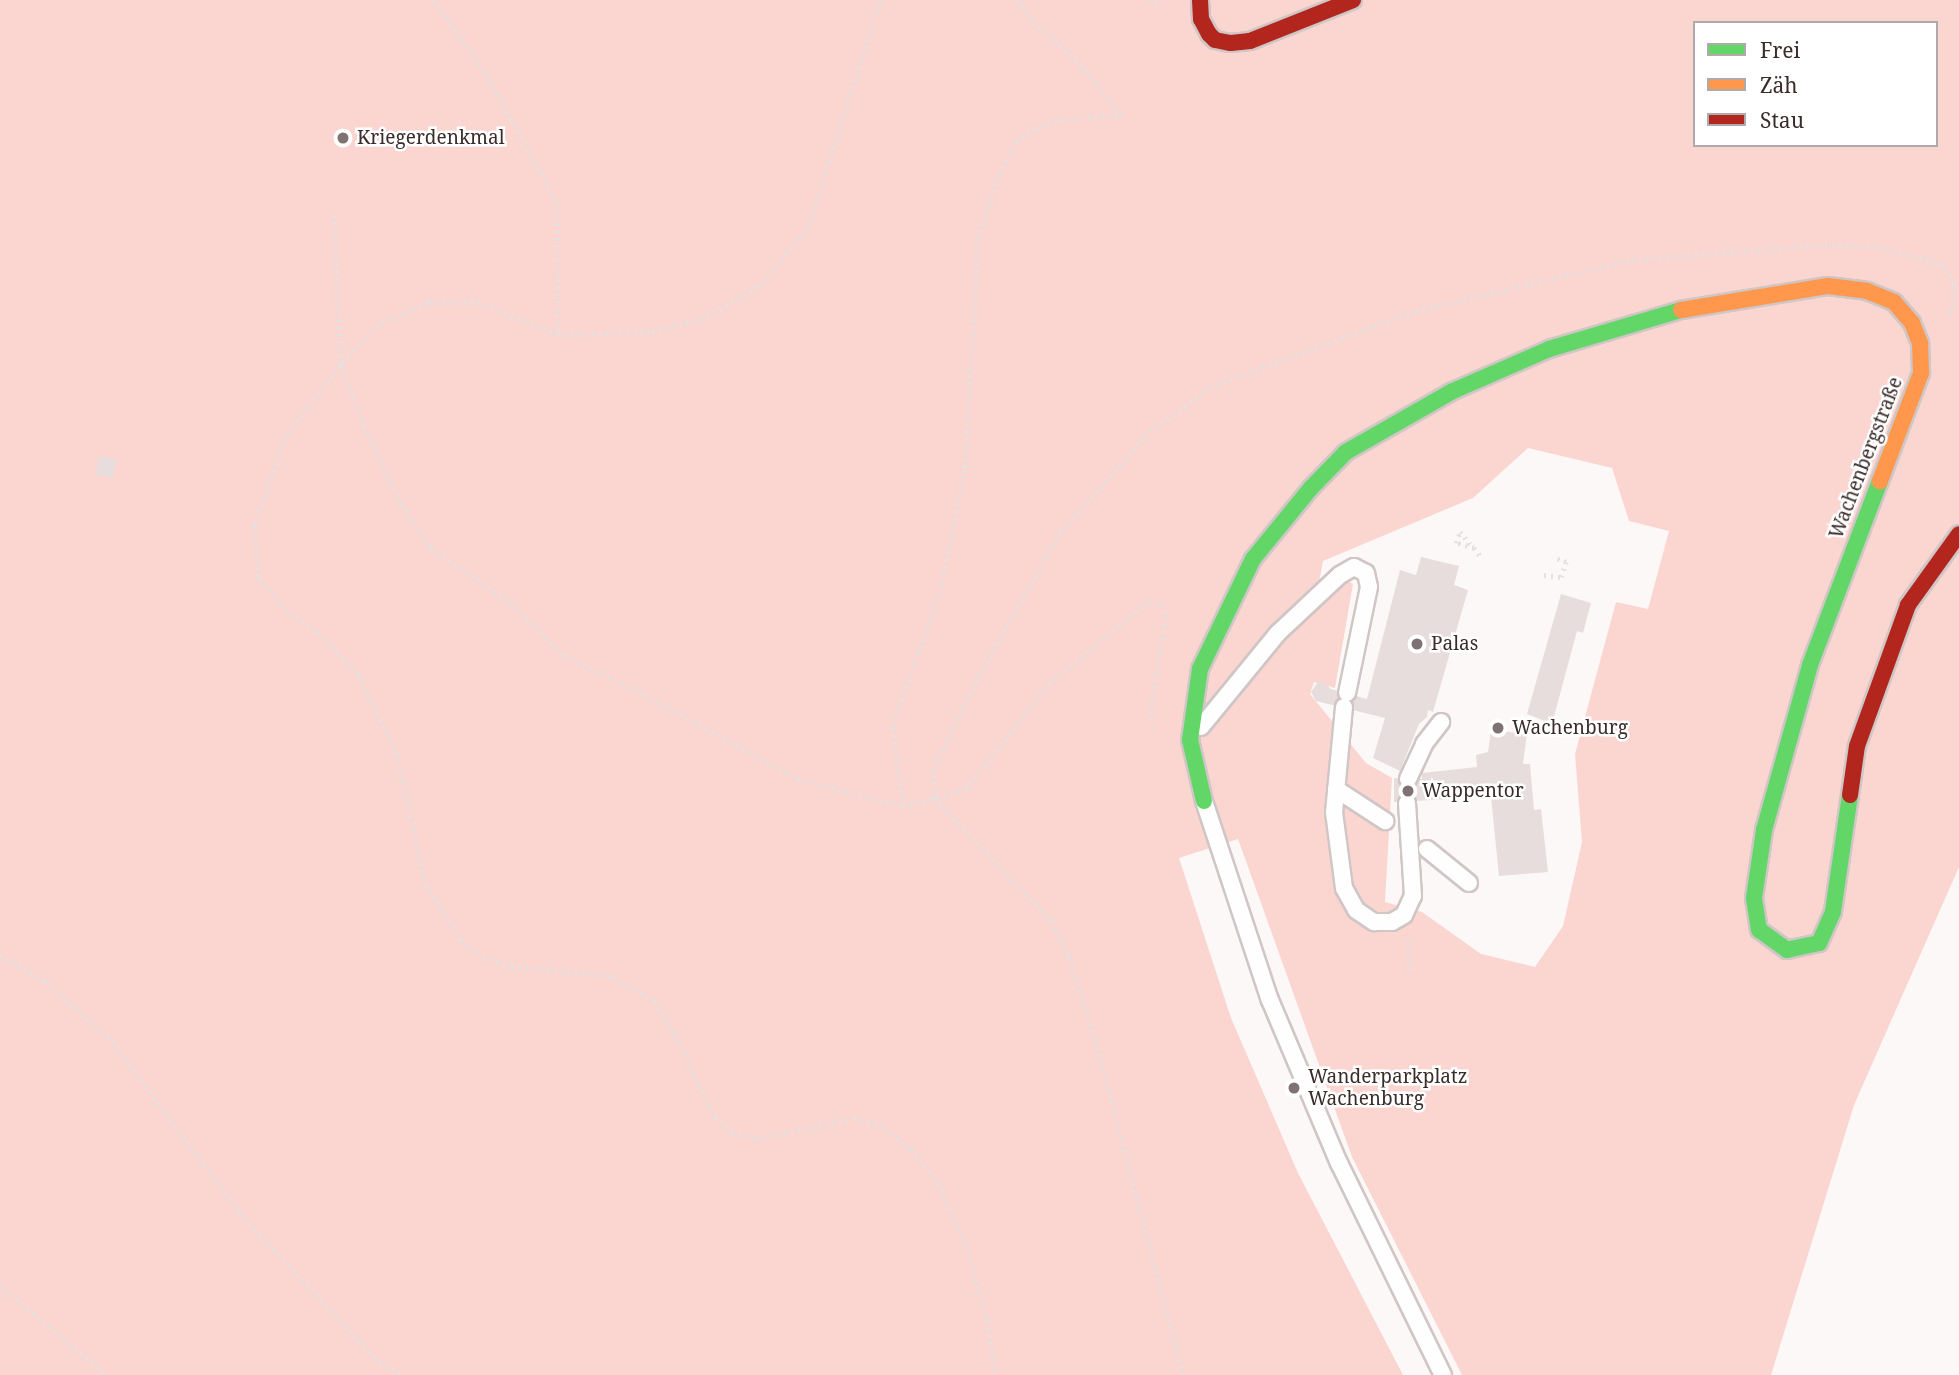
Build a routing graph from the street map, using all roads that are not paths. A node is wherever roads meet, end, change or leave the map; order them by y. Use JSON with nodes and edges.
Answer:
{"nodes":[{"id":1,"x":1200,"y":0,"type":"edge"},
{"id":2,"x":1353,"y":0,"type":"edge"},
{"id":3,"x":1959,"y":534,"type":"edge"},
{"id":4,"x":1441,"y":722,"type":"dead end"},
{"id":5,"x":1190,"y":740,"type":"junction"},
{"id":6,"x":1408,"y":779,"type":"dead end"},
{"id":7,"x":1336,"y":789,"type":"junction"},
{"id":8,"x":1204,"y":801,"type":"joint"},
{"id":9,"x":1407,"y":803,"type":"dead end"},
{"id":10,"x":1385,"y":821,"type":"dead end"},
{"id":11,"x":1427,"y":849,"type":"dead end"},
{"id":12,"x":1469,"y":883,"type":"dead end"},
{"id":13,"x":1443,"y":1375,"type":"edge"}],
"edges":[{"from":1,"to":2,"type":"street"},
{"from":3,"to":5,"type":"street","name":"Wachenbergstraße"},
{"from":4,"to":6,"type":"lane"},
{"from":5,"to":7,"type":"lane"},
{"from":5,"to":8,"type":"street","name":"Wachenbergstraße"},
{"from":7,"to":9,"type":"lane"},
{"from":7,"to":10,"type":"lane"},
{"from":8,"to":13,"type":"lane"},
{"from":11,"to":12,"type":"lane"}]}
